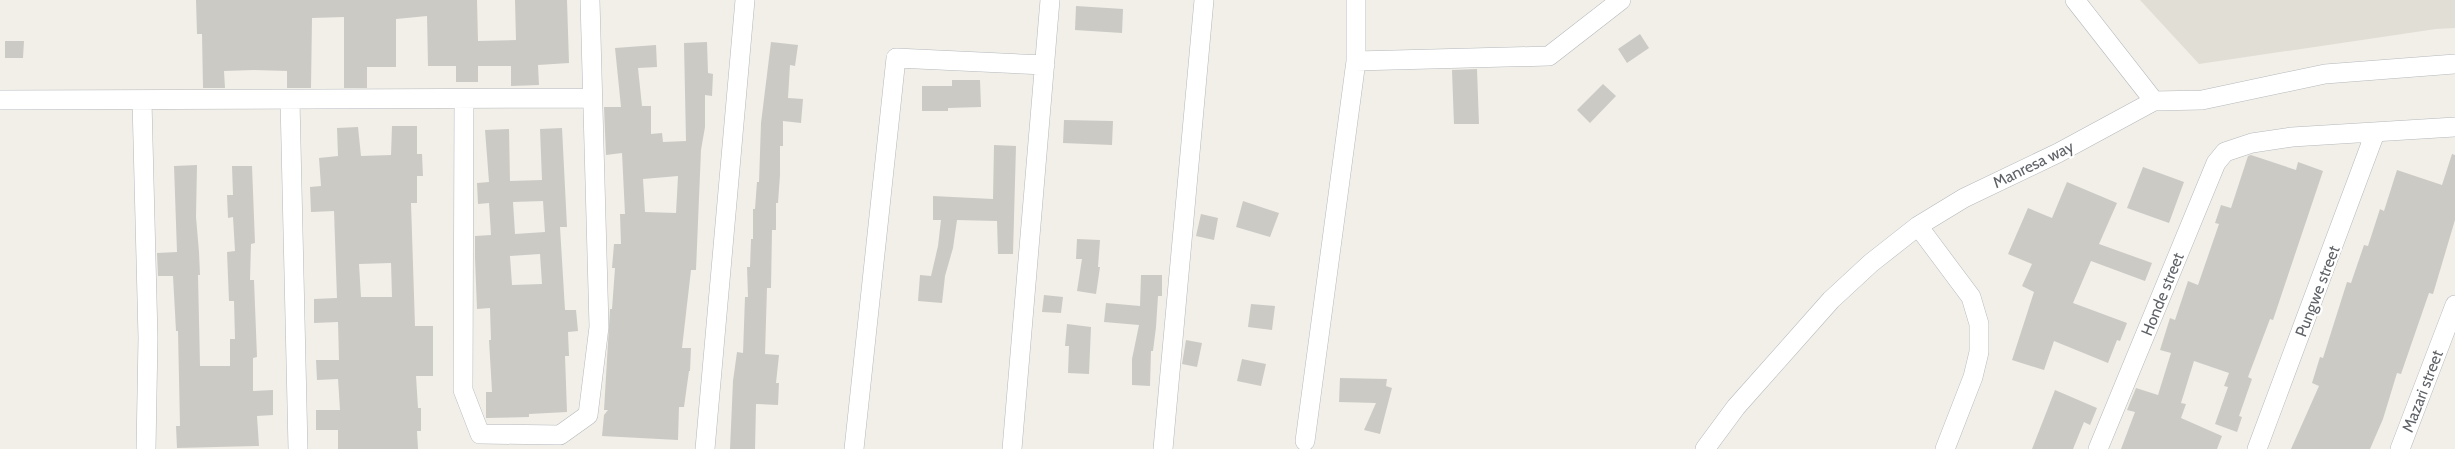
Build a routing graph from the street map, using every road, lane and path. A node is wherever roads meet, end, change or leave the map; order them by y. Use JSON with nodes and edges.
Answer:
{"nodes":[{"id":1,"x":590,"y":0,"type":"edge"},
{"id":2,"x":745,"y":0,"type":"edge"},
{"id":3,"x":1050,"y":0,"type":"edge"},
{"id":4,"x":1204,"y":0,"type":"edge"},
{"id":5,"x":1356,"y":0,"type":"edge"},
{"id":6,"x":1621,"y":0,"type":"edge"},
{"id":7,"x":2074,"y":0,"type":"edge"},
{"id":8,"x":1356,"y":61,"type":"junction"},
{"id":9,"x":2455,"y":64,"type":"edge"},
{"id":10,"x":1045,"y":65,"type":"junction"},
{"id":11,"x":592,"y":98,"type":"junction"},
{"id":12,"x":464,"y":99,"type":"junction"},
{"id":13,"x":0,"y":100,"type":"edge"},
{"id":14,"x":290,"y":100,"type":"junction"},
{"id":15,"x":142,"y":101,"type":"junction"},
{"id":16,"x":2154,"y":101,"type":"junction"},
{"id":17,"x":2455,"y":126,"type":"edge"},
{"id":18,"x":2376,"y":133,"type":"junction"},
{"id":19,"x":1918,"y":226,"type":"junction"},
{"id":20,"x":2455,"y":305,"type":"edge"},
{"id":21,"x":1305,"y":441,"type":"dead end"},
{"id":22,"x":1163,"y":448,"type":"edge"},
{"id":23,"x":146,"y":449,"type":"edge"},
{"id":24,"x":298,"y":449,"type":"edge"},
{"id":25,"x":705,"y":449,"type":"edge"},
{"id":26,"x":854,"y":449,"type":"edge"},
{"id":27,"x":1012,"y":449,"type":"edge"},
{"id":28,"x":1705,"y":449,"type":"edge"},
{"id":29,"x":1944,"y":449,"type":"edge"},
{"id":30,"x":2098,"y":449,"type":"edge"},
{"id":31,"x":2257,"y":449,"type":"edge"},
{"id":32,"x":2400,"y":449,"type":"edge"}],
"edges":[{"from":1,"to":11,"type":"street"},
{"from":2,"to":25,"type":"street"},
{"from":3,"to":10,"type":"street"},
{"from":4,"to":22,"type":"street"},
{"from":5,"to":8,"type":"street"},
{"from":6,"to":8,"type":"street"},
{"from":7,"to":16,"type":"street"},
{"from":8,"to":21,"type":"street"},
{"from":9,"to":16,"type":"street","name":"Manresa way"},
{"from":10,"to":26,"type":"street"},
{"from":10,"to":27,"type":"street"},
{"from":11,"to":12,"type":"street"},
{"from":11,"to":12,"type":"street"},
{"from":12,"to":14,"type":"street"},
{"from":13,"to":15,"type":"street"},
{"from":14,"to":15,"type":"street"},
{"from":14,"to":24,"type":"street"},
{"from":15,"to":23,"type":"street"},
{"from":16,"to":19,"type":"street","name":"Manresa way"},
{"from":17,"to":18,"type":"street"},
{"from":18,"to":30,"type":"street","name":"Honde street"},
{"from":18,"to":31,"type":"street","name":"Pungwe street"},
{"from":19,"to":28,"type":"street","name":"Manresa way"},
{"from":19,"to":29,"type":"street"},
{"from":20,"to":32,"type":"street","name":"Mazari street"}]}
